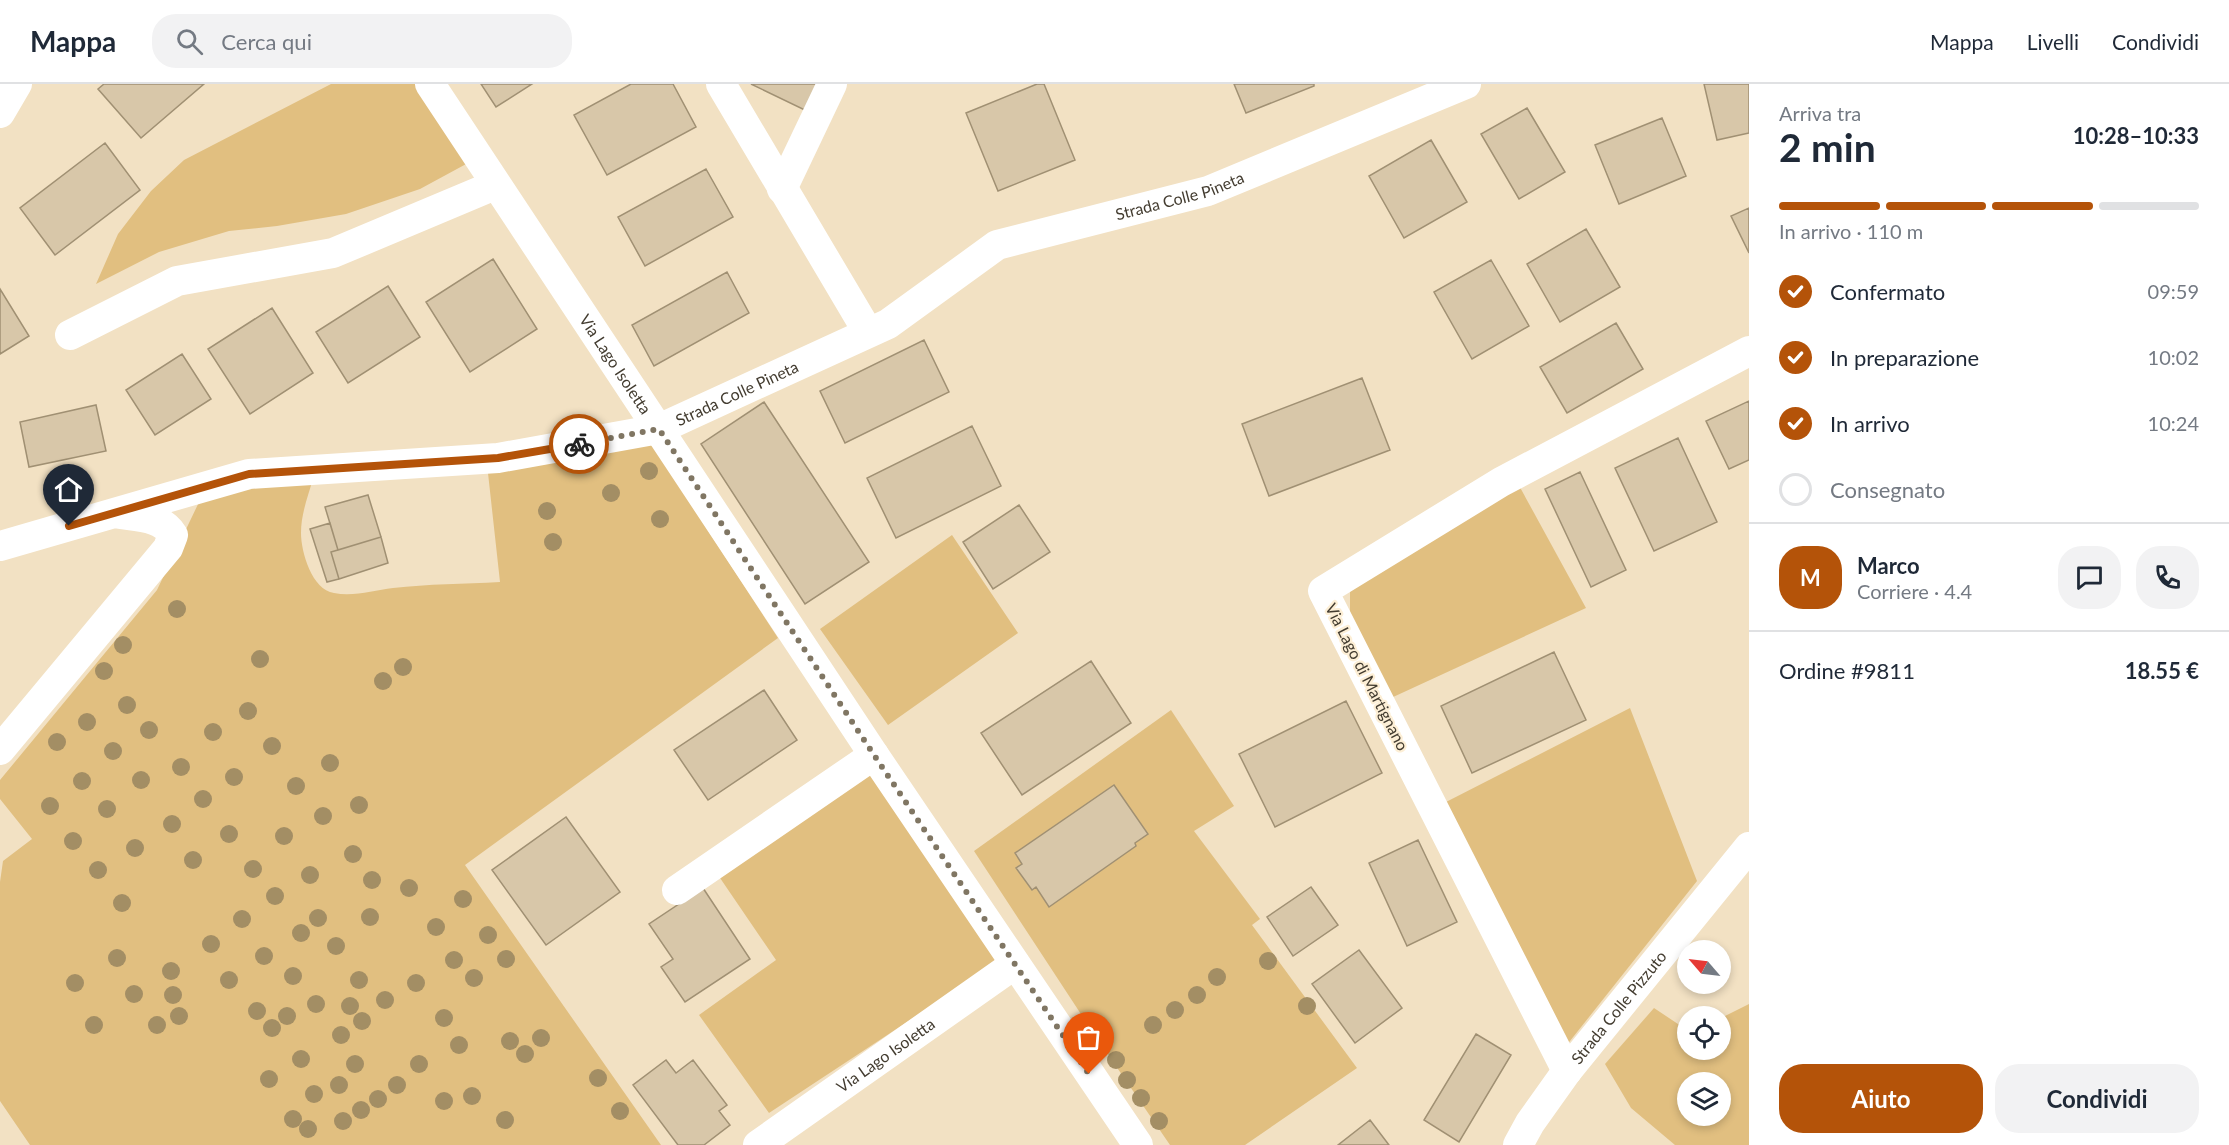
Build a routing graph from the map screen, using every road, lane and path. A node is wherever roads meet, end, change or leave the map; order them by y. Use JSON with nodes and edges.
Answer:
{"nodes":[{"id":1,"x":17,"y":84,"type":"edge"},
{"id":2,"x":429,"y":84,"type":"edge"},
{"id":3,"x":721,"y":84,"type":"edge"},
{"id":4,"x":831,"y":84,"type":"edge"},
{"id":5,"x":1466,"y":84,"type":"edge"},
{"id":6,"x":0,"y":113,"type":"edge"},
{"id":7,"x":495,"y":185,"type":"junction"},
{"id":8,"x":782,"y":189,"type":"junction"},
{"id":9,"x":868,"y":332,"type":"junction"},
{"id":10,"x":70,"y":335,"type":"dead end"},
{"id":11,"x":1749,"y":351,"type":"edge"},
{"id":12,"x":659,"y":429,"type":"junction"},
{"id":13,"x":114,"y":513,"type":"junction"},
{"id":14,"x":0,"y":546,"type":"edge"},
{"id":15,"x":0,"y":750,"type":"edge"},
{"id":16,"x":874,"y":755,"type":"junction"},
{"id":17,"x":1749,"y":847,"type":"edge"},
{"id":18,"x":677,"y":890,"type":"dead end"},
{"id":19,"x":1015,"y":964,"type":"junction"},
{"id":20,"x":1567,"y":1071,"type":"junction"},
{"id":21,"x":758,"y":1145,"type":"edge"},
{"id":22,"x":1138,"y":1145,"type":"edge"},
{"id":23,"x":1518,"y":1145,"type":"edge"}],
"edges":[{"from":1,"to":6,"type":"street"},
{"from":2,"to":7,"type":"street","name":"Via Lago Isoletta"},
{"from":3,"to":8,"type":"street"},
{"from":4,"to":8,"type":"street"},
{"from":5,"to":9,"type":"street","name":"Strada Colle Pineta"},
{"from":7,"to":10,"type":"street"},
{"from":7,"to":12,"type":"street","name":"Via Lago Isoletta"},
{"from":8,"to":9,"type":"street"},
{"from":9,"to":12,"type":"street","name":"Strada Colle Pineta"},
{"from":11,"to":20,"type":"street","name":"Via Lago di Martignano"},
{"from":12,"to":13,"type":"street","name":"Strada Colle Pineta"},
{"from":12,"to":16,"type":"street","name":"Via Lago Isoletta"},
{"from":13,"to":14,"type":"street","name":"Strada Colle Pineta"},
{"from":13,"to":15,"type":"street"},
{"from":16,"to":18,"type":"street"},
{"from":16,"to":19,"type":"street","name":"Via Lago Isoletta"},
{"from":17,"to":20,"type":"street","name":"Strada Colle Pizzuto"},
{"from":19,"to":21,"type":"street","name":"Via Lago Isoletta"},
{"from":19,"to":22,"type":"street","name":"Via Lago Isoletta"},
{"from":20,"to":23,"type":"street","name":"Strada Colle Pizzuto"}]}
